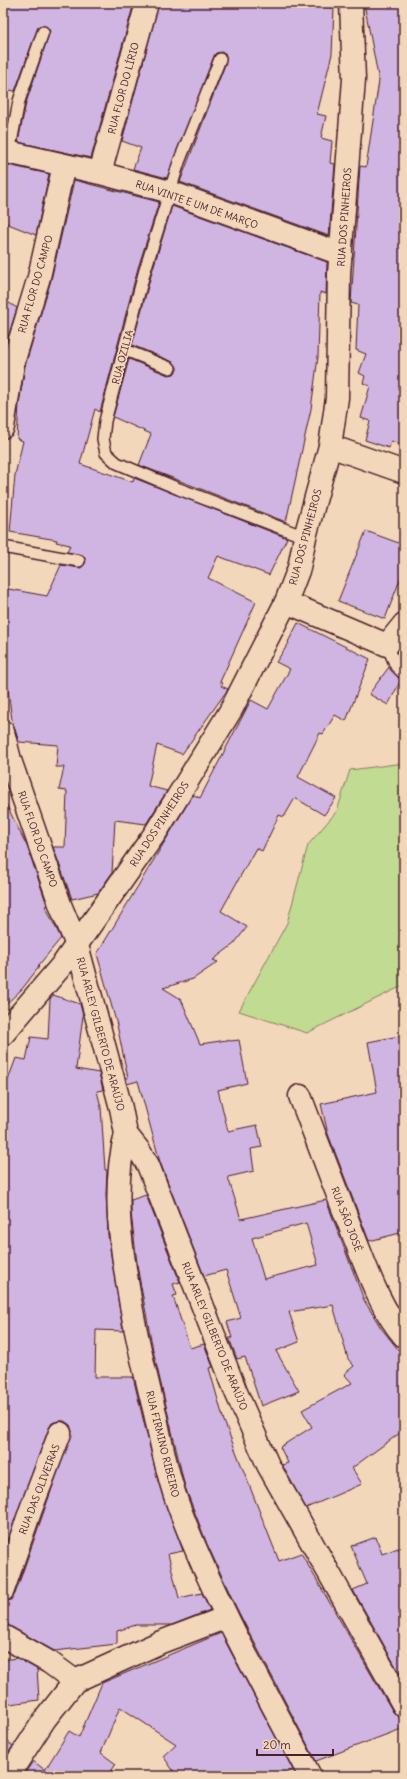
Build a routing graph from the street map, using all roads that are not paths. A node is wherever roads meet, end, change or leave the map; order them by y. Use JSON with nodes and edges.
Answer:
{"nodes":[{"id":1,"x":147,"y":3,"type":"edge"},
{"id":2,"x":351,"y":3,"type":"edge"},
{"id":3,"x":43,"y":32,"type":"dead end"},
{"id":4,"x":220,"y":59,"type":"dead end"},
{"id":5,"x":6,"y":152,"type":"edge"},
{"id":6,"x":64,"y":164,"type":"junction"},
{"id":7,"x":100,"y":173,"type":"junction"},
{"id":8,"x":170,"y":192,"type":"junction"},
{"id":9,"x":341,"y":254,"type":"junction"},
{"id":10,"x":125,"y":350,"type":"junction"},
{"id":11,"x":170,"y":368,"type":"dead end"},
{"id":12,"x":3,"y":427,"type":"edge"},
{"id":13,"x":330,"y":446,"type":"junction"},
{"id":14,"x":404,"y":472,"type":"edge"},
{"id":15,"x":305,"y":537,"type":"junction"},
{"id":16,"x":3,"y":547,"type":"edge"},
{"id":17,"x":79,"y":561,"type":"dead end"},
{"id":18,"x":286,"y":602,"type":"junction"},
{"id":19,"x":404,"y":624,"type":"edge"},
{"id":20,"x":387,"y":645,"type":"junction"},
{"id":21,"x":404,"y":674,"type":"edge"},
{"id":22,"x":3,"y":732,"type":"edge"},
{"id":23,"x":77,"y":945,"type":"junction"},
{"id":24,"x":3,"y":1034,"type":"edge"},
{"id":25,"x":300,"y":1096,"type":"dead end"},
{"id":26,"x":126,"y":1134,"type":"junction"},
{"id":27,"x":404,"y":1336,"type":"edge"},
{"id":28,"x":60,"y":1433,"type":"dead end"},
{"id":29,"x":3,"y":1590,"type":"edge"},
{"id":30,"x":227,"y":1617,"type":"junction"},
{"id":31,"x":3,"y":1636,"type":"edge"},
{"id":32,"x":75,"y":1681,"type":"junction"},
{"id":33,"x":402,"y":1697,"type":"edge"},
{"id":34,"x":8,"y":1776,"type":"edge"},
{"id":35,"x":310,"y":1776,"type":"edge"}],
"edges":[{"from":1,"to":7,"type":"street","name":"RUA FLOR DO LÍRIO"},
{"from":2,"to":9,"type":"street","name":"RUA DOS PINHEIROS"},
{"from":3,"to":5,"type":"lane"},
{"from":4,"to":8,"type":"lane","name":"RUA OZILIA"},
{"from":5,"to":6,"type":"street","name":"RUA VINTE E UM DE MARÇO"},
{"from":6,"to":7,"type":"street","name":"RUA VINTE E UM DE MARÇO"},
{"from":6,"to":12,"type":"street","name":"RUA FLOR DO CAMPO"},
{"from":7,"to":8,"type":"street","name":"RUA VINTE E UM DE MARÇO"},
{"from":8,"to":9,"type":"street","name":"RUA VINTE E UM DE MARÇO"},
{"from":8,"to":10,"type":"lane","name":"RUA OZILIA"},
{"from":9,"to":13,"type":"street","name":"RUA DOS PINHEIROS"},
{"from":10,"to":11,"type":"lane"},
{"from":10,"to":15,"type":"lane","name":"RUA OZILIA"},
{"from":13,"to":14,"type":"street"},
{"from":13,"to":15,"type":"street","name":"RUA DOS PINHEIROS"},
{"from":15,"to":18,"type":"street","name":"RUA DOS PINHEIROS"},
{"from":16,"to":17,"type":"lane"},
{"from":18,"to":20,"type":"street"},
{"from":18,"to":23,"type":"street","name":"RUA DOS PINHEIROS"},
{"from":19,"to":20,"type":"street"},
{"from":20,"to":21,"type":"lane"},
{"from":22,"to":23,"type":"street","name":"RUA FLOR DO CAMPO"},
{"from":23,"to":24,"type":"street","name":"RUA DOS PINHEIROS"},
{"from":23,"to":26,"type":"street","name":"RUA ARLEY GILBERTO DE ARAÚJO"},
{"from":25,"to":27,"type":"street","name":"RUA SÃO JOSÉ"},
{"from":26,"to":30,"type":"street","name":"RUA FIRMINO RIBEIRO"},
{"from":26,"to":33,"type":"street","name":"RUA ARLEY GILBERTO DE ARAÚJO"},
{"from":28,"to":29,"type":"street","name":"RUA DAS OLIVEIRAS"},
{"from":30,"to":32,"type":"street"},
{"from":30,"to":35,"type":"street","name":"RUA FIRMINO RIBEIRO"},
{"from":31,"to":32,"type":"street"},
{"from":32,"to":34,"type":"street"}]}
